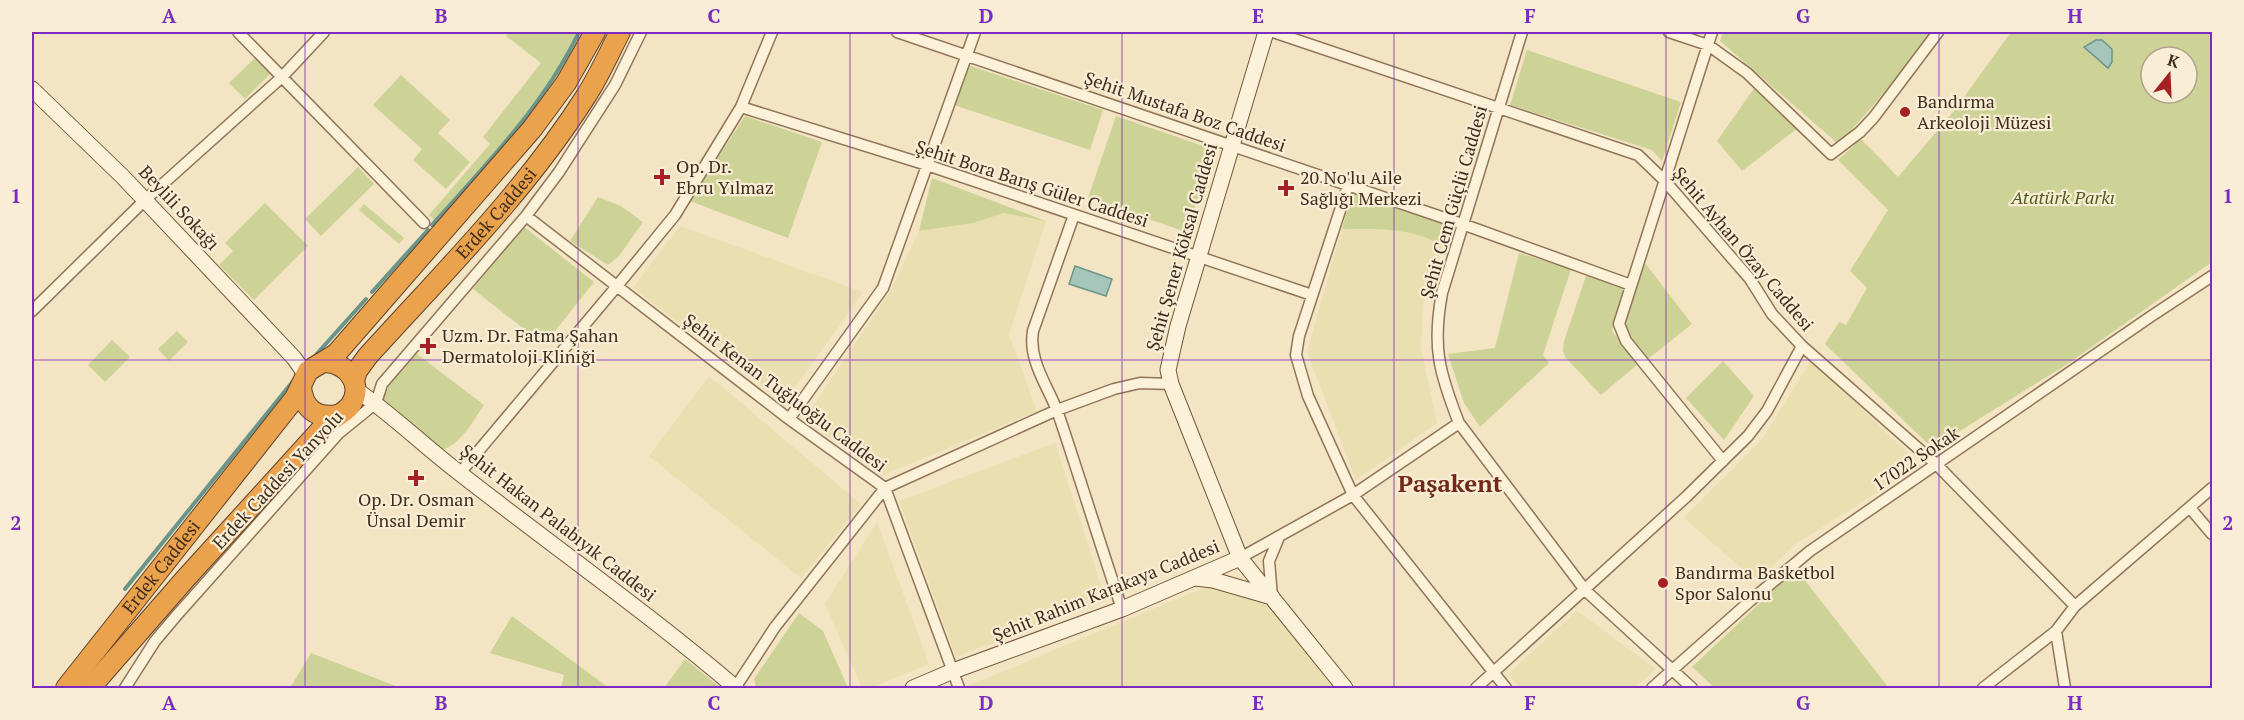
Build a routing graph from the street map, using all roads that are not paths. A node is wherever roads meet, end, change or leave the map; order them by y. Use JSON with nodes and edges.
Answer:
{"nodes":[{"id":1,"x":238,"y":32,"type":"edge"},
{"id":2,"x":324,"y":32,"type":"edge"},
{"id":3,"x":595,"y":32,"type":"edge"},
{"id":4,"x":620,"y":32,"type":"edge"},
{"id":5,"x":641,"y":32,"type":"edge"},
{"id":6,"x":772,"y":32,"type":"edge"},
{"id":7,"x":897,"y":32,"type":"edge"},
{"id":8,"x":975,"y":32,"type":"edge"},
{"id":9,"x":1266,"y":32,"type":"edge"},
{"id":10,"x":1273,"y":32,"type":"edge"},
{"id":11,"x":1522,"y":32,"type":"edge"},
{"id":12,"x":1669,"y":32,"type":"edge"},
{"id":13,"x":1713,"y":32,"type":"edge"},
{"id":14,"x":1938,"y":32,"type":"edge"},
{"id":15,"x":1708,"y":45,"type":"junction"},
{"id":16,"x":967,"y":56,"type":"junction"},
{"id":17,"x":282,"y":77,"type":"junction"},
{"id":18,"x":32,"y":89,"type":"edge"},
{"id":19,"x":741,"y":107,"type":"junction"},
{"id":20,"x":1498,"y":110,"type":"junction"},
{"id":21,"x":1231,"y":145,"type":"junction"},
{"id":22,"x":927,"y":165,"type":"junction"},
{"id":23,"x":1665,"y":181,"type":"junction"},
{"id":24,"x":1348,"y":186,"type":"junction"},
{"id":25,"x":145,"y":200,"type":"junction"},
{"id":26,"x":1074,"y":214,"type":"junction"},
{"id":27,"x":526,"y":216,"type":"junction"},
{"id":28,"x":424,"y":223,"type":"dead end"},
{"id":29,"x":1465,"y":225,"type":"junction"},
{"id":30,"x":1198,"y":257,"type":"junction"},
{"id":31,"x":2212,"y":276,"type":"edge"},
{"id":32,"x":1631,"y":285,"type":"junction"},
{"id":33,"x":617,"y":286,"type":"junction"},
{"id":34,"x":1312,"y":295,"type":"junction"},
{"id":35,"x":32,"y":311,"type":"edge"},
{"id":36,"x":1802,"y":346,"type":"junction"},
{"id":37,"x":311,"y":373,"type":"junction"},
{"id":38,"x":1171,"y":384,"type":"junction"},
{"id":39,"x":357,"y":398,"type":"junction"},
{"id":40,"x":1057,"y":410,"type":"junction"},
{"id":41,"x":789,"y":419,"type":"junction"},
{"id":42,"x":1459,"y":423,"type":"junction"},
{"id":43,"x":1723,"y":461,"type":"junction"},
{"id":44,"x":1937,"y":465,"type":"junction"},
{"id":45,"x":460,"y":474,"type":"junction"},
{"id":46,"x":885,"y":488,"type":"junction"},
{"id":47,"x":2212,"y":488,"type":"edge"},
{"id":48,"x":1353,"y":495,"type":"junction"},
{"id":49,"x":2190,"y":508,"type":"junction"},
{"id":50,"x":2212,"y":534,"type":"edge"},
{"id":51,"x":1279,"y":536,"type":"junction"},
{"id":52,"x":1240,"y":558,"type":"junction"},
{"id":53,"x":1195,"y":578,"type":"junction"},
{"id":54,"x":1584,"y":590,"type":"junction"},
{"id":55,"x":1272,"y":597,"type":"junction"},
{"id":56,"x":2074,"y":606,"type":"junction"},
{"id":57,"x":1122,"y":609,"type":"junction"},
{"id":58,"x":2056,"y":631,"type":"junction"},
{"id":59,"x":1671,"y":670,"type":"junction"},
{"id":60,"x":953,"y":672,"type":"junction"},
{"id":61,"x":1494,"y":674,"type":"junction"},
{"id":62,"x":96,"y":675,"type":"edge"},
{"id":63,"x":51,"y":688,"type":"edge"},
{"id":64,"x":66,"y":688,"type":"edge"},
{"id":65,"x":90,"y":688,"type":"edge"},
{"id":66,"x":125,"y":688,"type":"edge"},
{"id":67,"x":736,"y":688,"type":"edge"},
{"id":68,"x":913,"y":688,"type":"edge"},
{"id":69,"x":959,"y":688,"type":"edge"},
{"id":70,"x":1345,"y":688,"type":"edge"},
{"id":71,"x":1476,"y":688,"type":"edge"},
{"id":72,"x":1506,"y":688,"type":"edge"},
{"id":73,"x":1652,"y":688,"type":"edge"},
{"id":74,"x":1692,"y":688,"type":"edge"},
{"id":75,"x":1983,"y":688,"type":"edge"},
{"id":76,"x":2065,"y":688,"type":"edge"}],
"edges":[{"from":1,"to":17,"type":"street"},
{"from":2,"to":17,"type":"street"},
{"from":3,"to":37,"type":"highway","name":"Erdek Caddesi"},
{"from":4,"to":39,"type":"highway","name":"Erdek Caddesi"},
{"from":5,"to":27,"type":"street","name":"Erdek Caddesi Yanyolu"},
{"from":6,"to":19,"type":"street"},
{"from":7,"to":16,"type":"street","name":"Şehit Mustafa Boz Caddesi"},
{"from":8,"to":16,"type":"street"},
{"from":9,"to":21,"type":"main road","name":"Şehit Şener Köksal Caddesi"},
{"from":10,"to":20,"type":"street","name":"Şehit Ayhan Özay Caddesi"},
{"from":11,"to":20,"type":"street","name":"Şehit Cem Güçlü Caddesi"},
{"from":12,"to":15,"type":"street"},
{"from":13,"to":15,"type":"street"},
{"from":14,"to":15,"type":"street"},
{"from":15,"to":23,"type":"street"},
{"from":16,"to":21,"type":"street","name":"Şehit Mustafa Boz Caddesi"},
{"from":16,"to":22,"type":"street"},
{"from":17,"to":25,"type":"street"},
{"from":17,"to":28,"type":"street"},
{"from":18,"to":25,"type":"main road","name":"Beylili Sokağı"},
{"from":19,"to":22,"type":"street","name":"Şehit Bora Barış Güler Caddesi"},
{"from":19,"to":33,"type":"street"},
{"from":20,"to":23,"type":"street","name":"Şehit Ayhan Özay Caddesi"},
{"from":20,"to":29,"type":"street","name":"Şehit Cem Güçlü Caddesi"},
{"from":21,"to":24,"type":"street","name":"Şehit Mustafa Boz Caddesi"},
{"from":21,"to":30,"type":"main road","name":"Şehit Şener Köksal Caddesi"},
{"from":22,"to":26,"type":"street","name":"Şehit Bora Barış Güler Caddesi"},
{"from":22,"to":41,"type":"street"},
{"from":23,"to":32,"type":"street"},
{"from":23,"to":36,"type":"street","name":"Şehit Ayhan Özay Caddesi"},
{"from":24,"to":29,"type":"street","name":"Şehit Mustafa Boz Caddesi"},
{"from":24,"to":34,"type":"street"},
{"from":25,"to":35,"type":"street"},
{"from":25,"to":37,"type":"main road","name":"Beylili Sokağı"},
{"from":26,"to":30,"type":"street","name":"Şehit Bora Barış Güler Caddesi"},
{"from":26,"to":40,"type":"street"},
{"from":27,"to":33,"type":"street","name":"Şehit Kenan Tuğluoğlu Caddesi"},
{"from":27,"to":39,"type":"street","name":"Erdek Caddesi Yanyolu"},
{"from":29,"to":32,"type":"street","name":"Şehit Mustafa Boz Caddesi"},
{"from":29,"to":42,"type":"street","name":"Şehit Cem Güçlü Caddesi"},
{"from":30,"to":34,"type":"street","name":"Şehit Bora Barış Güler Caddesi"},
{"from":30,"to":38,"type":"main road","name":"Şehit Şener Köksal Caddesi"},
{"from":31,"to":44,"type":"street","name":"17022 Sokak"},
{"from":32,"to":43,"type":"street"},
{"from":33,"to":41,"type":"street","name":"Şehit Kenan Tuğluoğlu Caddesi"},
{"from":33,"to":45,"type":"street"},
{"from":34,"to":48,"type":"street"},
{"from":36,"to":43,"type":"street"},
{"from":36,"to":44,"type":"street","name":"Şehit Ayhan Özay Caddesi"},
{"from":37,"to":39,"type":"highway"},
{"from":37,"to":39,"type":"highway"},
{"from":37,"to":62,"type":"highway","name":"Erdek Caddesi"},
{"from":38,"to":40,"type":"street"},
{"from":38,"to":52,"type":"main road","name":"Şehit Şener Köksal Caddesi"},
{"from":39,"to":45,"type":"main road","name":"Şehit Hakan Palabıyık Caddesi"},
{"from":39,"to":62,"type":"highway","name":"Erdek Caddesi"},
{"from":39,"to":66,"type":"street","name":"Erdek Caddesi Yanyolu"},
{"from":40,"to":46,"type":"street"},
{"from":40,"to":57,"type":"street"},
{"from":41,"to":46,"type":"street","name":"Şehit Kenan Tuğluoğlu Caddesi"},
{"from":42,"to":48,"type":"street","name":"Şehit Rahim Karakaya Caddesi"},
{"from":42,"to":54,"type":"street","name":"Şehit Cem Güçlü Caddesi"},
{"from":43,"to":54,"type":"street"},
{"from":44,"to":56,"type":"street","name":"Şehit Ayhan Özay Caddesi"},
{"from":44,"to":59,"type":"street","name":"17022 Sokak"},
{"from":45,"to":67,"type":"main road","name":"Şehit Hakan Palabıyık Caddesi"},
{"from":46,"to":60,"type":"street","name":"Şehit Kenan Tuğluoğlu Caddesi"},
{"from":46,"to":67,"type":"street"},
{"from":47,"to":49,"type":"street"},
{"from":48,"to":51,"type":"street","name":"Şehit Rahim Karakaya Caddesi"},
{"from":48,"to":61,"type":"street"},
{"from":49,"to":50,"type":"street"},
{"from":49,"to":56,"type":"street"},
{"from":51,"to":52,"type":"street","name":"Şehit Rahim Karakaya Caddesi"},
{"from":51,"to":55,"type":"street"},
{"from":52,"to":53,"type":"main road","name":"Şehit Rahim Karakaya Caddesi"},
{"from":52,"to":55,"type":"main road","name":"Şehit Şener Köksal Caddesi"},
{"from":53,"to":55,"type":"main road"},
{"from":53,"to":57,"type":"main road","name":"Şehit Rahim Karakaya Caddesi"},
{"from":54,"to":59,"type":"street","name":"Şehit Cem Güçlü Caddesi"},
{"from":54,"to":61,"type":"street"},
{"from":55,"to":70,"type":"main road","name":"Şehit Şener Köksal Caddesi"},
{"from":56,"to":58,"type":"street"},
{"from":57,"to":60,"type":"main road","name":"Şehit Rahim Karakaya Caddesi"},
{"from":58,"to":75,"type":"street"},
{"from":58,"to":76,"type":"street"},
{"from":59,"to":73,"type":"street","name":"17022 Sokak"},
{"from":59,"to":74,"type":"street","name":"Şehit Cem Güçlü Caddesi"},
{"from":60,"to":68,"type":"main road","name":"Şehit Rahim Karakaya Caddesi"},
{"from":60,"to":69,"type":"street","name":"Şehit Kenan Tuğluoğlu Caddesi"},
{"from":61,"to":71,"type":"street"},
{"from":61,"to":72,"type":"street"},
{"from":62,"to":63,"type":"highway"},
{"from":62,"to":64,"type":"highway","name":"Erdek Caddesi"},
{"from":62,"to":65,"type":"highway","name":"Erdek Caddesi"}]}
